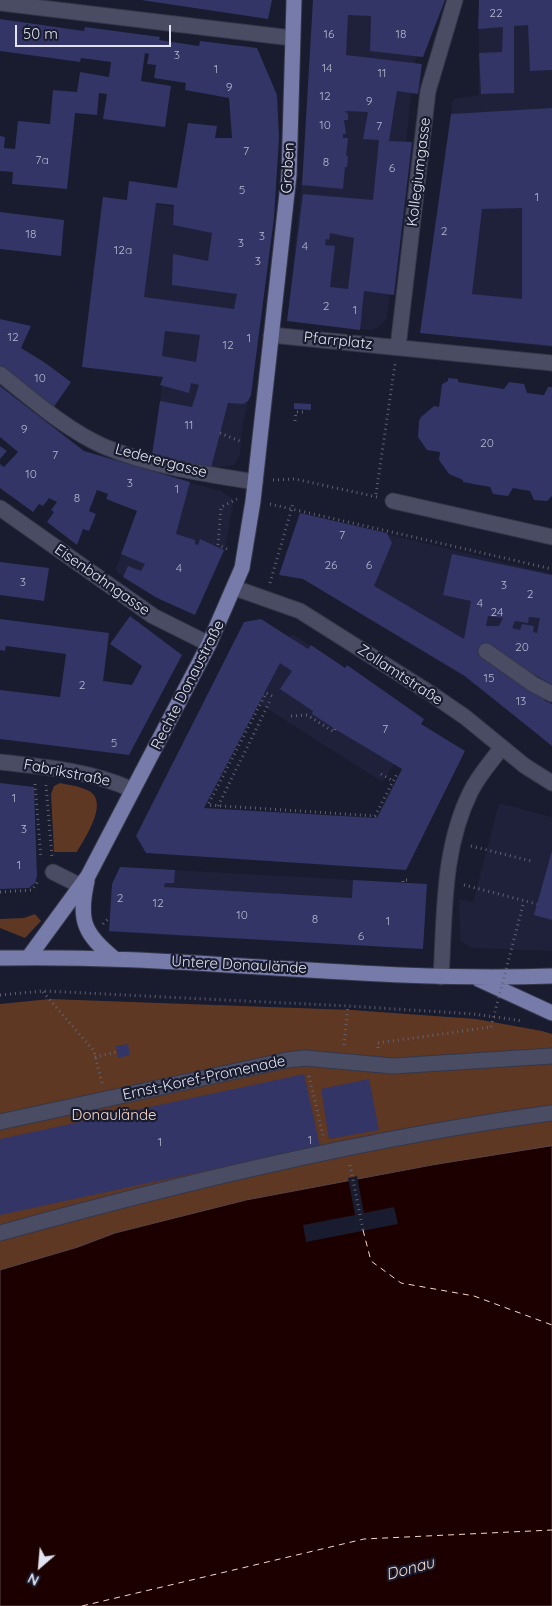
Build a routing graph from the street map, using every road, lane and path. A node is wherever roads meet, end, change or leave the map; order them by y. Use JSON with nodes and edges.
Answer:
{"nodes":[{"id":1,"x":294,"y":0,"type":"edge"},
{"id":2,"x":456,"y":0,"type":"edge"},
{"id":3,"x":0,"y":3,"type":"edge"},
{"id":4,"x":292,"y":38,"type":"junction"},
{"id":5,"x":271,"y":335,"type":"junction"},
{"id":6,"x":398,"y":347,"type":"junction"},
{"id":7,"x":552,"y":363,"type":"edge"},
{"id":8,"x":0,"y":374,"type":"edge"},
{"id":9,"x":304,"y":412,"type":"dead end"},
{"id":10,"x":295,"y":421,"type":"dead end"},
{"id":11,"x":220,"y":433,"type":"dead end"},
{"id":12,"x":245,"y":443,"type":"dead end"},
{"id":13,"x":255,"y":482,"type":"junction"},
{"id":14,"x":376,"y":497,"type":"junction"},
{"id":15,"x":230,"y":501,"type":"dead end"},
{"id":16,"x":392,"y":501,"type":"joint"},
{"id":17,"x":0,"y":508,"type":"edge"},
{"id":18,"x":552,"y":537,"type":"edge"},
{"id":19,"x":229,"y":550,"type":"dead end"},
{"id":20,"x":552,"y":569,"type":"edge"},
{"id":21,"x":270,"y":584,"type":"dead end"},
{"id":22,"x":235,"y":588,"type":"junction"},
{"id":23,"x":209,"y":644,"type":"junction"},
{"id":24,"x":486,"y":651,"type":"dead end"},
{"id":25,"x":552,"y":694,"type":"edge"},
{"id":26,"x":291,"y":716,"type":"dead end"},
{"id":27,"x":335,"y":729,"type":"dead end"},
{"id":28,"x":502,"y":747,"type":"junction"},
{"id":29,"x":0,"y":762,"type":"edge"},
{"id":30,"x":45,"y":767,"type":"junction"},
{"id":31,"x":398,"y":772,"type":"dead end"},
{"id":32,"x":381,"y":774,"type":"dead end"},
{"id":33,"x":393,"y":781,"type":"junction"},
{"id":34,"x":27,"y":783,"type":"dead end"},
{"id":35,"x":552,"y":783,"type":"edge"},
{"id":36,"x":133,"y":790,"type":"junction"},
{"id":37,"x":218,"y":806,"type":"junction"},
{"id":38,"x":470,"y":846,"type":"dead end"},
{"id":39,"x":40,"y":858,"type":"dead end"},
{"id":40,"x":530,"y":861,"type":"dead end"},
{"id":41,"x":53,"y":872,"type":"joint"},
{"id":42,"x":411,"y":880,"type":"dead end"},
{"id":43,"x":84,"y":881,"type":"junction"},
{"id":44,"x":403,"y":882,"type":"dead end"},
{"id":45,"x":464,"y":885,"type":"dead end"},
{"id":46,"x":27,"y":891,"type":"dead end"},
{"id":47,"x":0,"y":892,"type":"edge"},
{"id":48,"x":524,"y":901,"type":"junction"},
{"id":49,"x":537,"y":904,"type":"dead end"},
{"id":50,"x":110,"y":917,"type":"dead end"},
{"id":51,"x":102,"y":924,"type":"dead end"},
{"id":52,"x":0,"y":958,"type":"edge"},
{"id":53,"x":28,"y":958,"type":"junction"},
{"id":54,"x":116,"y":959,"type":"junction"},
{"id":55,"x":441,"y":977,"type":"junction"},
{"id":56,"x":551,"y":977,"type":"edge"},
{"id":57,"x":477,"y":978,"type":"junction"},
{"id":58,"x":43,"y":991,"type":"junction"},
{"id":59,"x":0,"y":995,"type":"edge"},
{"id":60,"x":348,"y":1006,"type":"junction"},
{"id":61,"x":552,"y":1013,"type":"edge"},
{"id":62,"x":526,"y":1022,"type":"dead end"},
{"id":63,"x":345,"y":1040,"type":"dead end"},
{"id":64,"x":378,"y":1048,"type":"dead end"},
{"id":65,"x":117,"y":1052,"type":"dead end"},
{"id":66,"x":95,"y":1056,"type":"junction"},
{"id":67,"x":552,"y":1056,"type":"edge"},
{"id":68,"x":305,"y":1058,"type":"junction"},
{"id":69,"x":106,"y":1099,"type":"junction"},
{"id":70,"x":552,"y":1113,"type":"edge"},
{"id":71,"x":0,"y":1122,"type":"edge"},
{"id":72,"x":324,"y":1142,"type":"dead end"},
{"id":73,"x":346,"y":1149,"type":"junction"},
{"id":74,"x":363,"y":1230,"type":"dead end"},
{"id":75,"x":0,"y":1233,"type":"edge"}],
"edges":[{"from":1,"to":4,"type":"main road","name":"Graben"},
{"from":2,"to":6,"type":"street","name":"Kollegiumgasse"},
{"from":3,"to":4,"type":"street"},
{"from":4,"to":5,"type":"main road","name":"Graben"},
{"from":5,"to":6,"type":"street","name":"Pfarrplatz"},
{"from":5,"to":13,"type":"main road"},
{"from":6,"to":7,"type":"street","name":"Pfarrplatz"},
{"from":6,"to":14,"type":"path"},
{"from":8,"to":13,"type":"street","name":"Lederergasse"},
{"from":9,"to":10,"type":"path"},
{"from":11,"to":12,"type":"path"},
{"from":13,"to":14,"type":"path"},
{"from":13,"to":22,"type":"main road","name":"Rechte Donaustraße"},
{"from":14,"to":16,"type":"path"},
{"from":15,"to":19,"type":"path"},
{"from":16,"to":18,"type":"street"},
{"from":17,"to":23,"type":"street","name":"Eisenbahngasse"},
{"from":20,"to":21,"type":"path"},
{"from":22,"to":23,"type":"main road","name":"Rechte Donaustraße"},
{"from":22,"to":28,"type":"street","name":"Zollamtstraße"},
{"from":23,"to":36,"type":"main road","name":"Rechte Donaustraße"},
{"from":24,"to":25,"type":"street"},
{"from":26,"to":27,"type":"path"},
{"from":28,"to":35,"type":"street","name":"Zollamtstraße"},
{"from":28,"to":55,"type":"street"},
{"from":29,"to":30,"type":"street","name":"Fabrikstraße"},
{"from":30,"to":36,"type":"street","name":"Fabrikstraße"},
{"from":30,"to":41,"type":"path"},
{"from":31,"to":33,"type":"path"},
{"from":32,"to":33,"type":"path"},
{"from":33,"to":37,"type":"path"},
{"from":34,"to":39,"type":"path"},
{"from":36,"to":43,"type":"main road","name":"Rechte Donaustraße"},
{"from":37,"to":37,"type":"path"},
{"from":38,"to":40,"type":"path"},
{"from":41,"to":43,"type":"street"},
{"from":42,"to":44,"type":"path"},
{"from":43,"to":53,"type":"main road","name":"Rechte Donaustraße"},
{"from":43,"to":54,"type":"main road","name":"Rechte Donaustraße"},
{"from":45,"to":48,"type":"path"},
{"from":46,"to":47,"type":"path"},
{"from":48,"to":49,"type":"path"},
{"from":48,"to":64,"type":"path","bridge":true},
{"from":50,"to":51,"type":"path"},
{"from":52,"to":53,"type":"main road","name":"Untere Donaulände"},
{"from":53,"to":54,"type":"main road","name":"Untere Donaulände"},
{"from":54,"to":55,"type":"main road","name":"Untere Donaulände"},
{"from":55,"to":57,"type":"main road","name":"Untere Donaulände"},
{"from":56,"to":57,"type":"main road","name":"Untere Donaulände"},
{"from":57,"to":61,"type":"main road","name":"Untere Donaulände"},
{"from":58,"to":59,"type":"path"},
{"from":58,"to":60,"type":"path"},
{"from":58,"to":66,"type":"path"},
{"from":60,"to":62,"type":"path"},
{"from":60,"to":63,"type":"path"},
{"from":65,"to":66,"type":"path"},
{"from":66,"to":69,"type":"path"},
{"from":67,"to":68,"type":"street","name":"Ernst-Koref-Promenade"},
{"from":68,"to":69,"type":"street","name":"Ernst-Koref-Promenade"},
{"from":68,"to":72,"type":"path"},
{"from":69,"to":71,"type":"street","name":"Ernst-Koref-Promenade"},
{"from":70,"to":73,"type":"street"},
{"from":73,"to":74,"type":"path"},
{"from":73,"to":75,"type":"street"}]}
